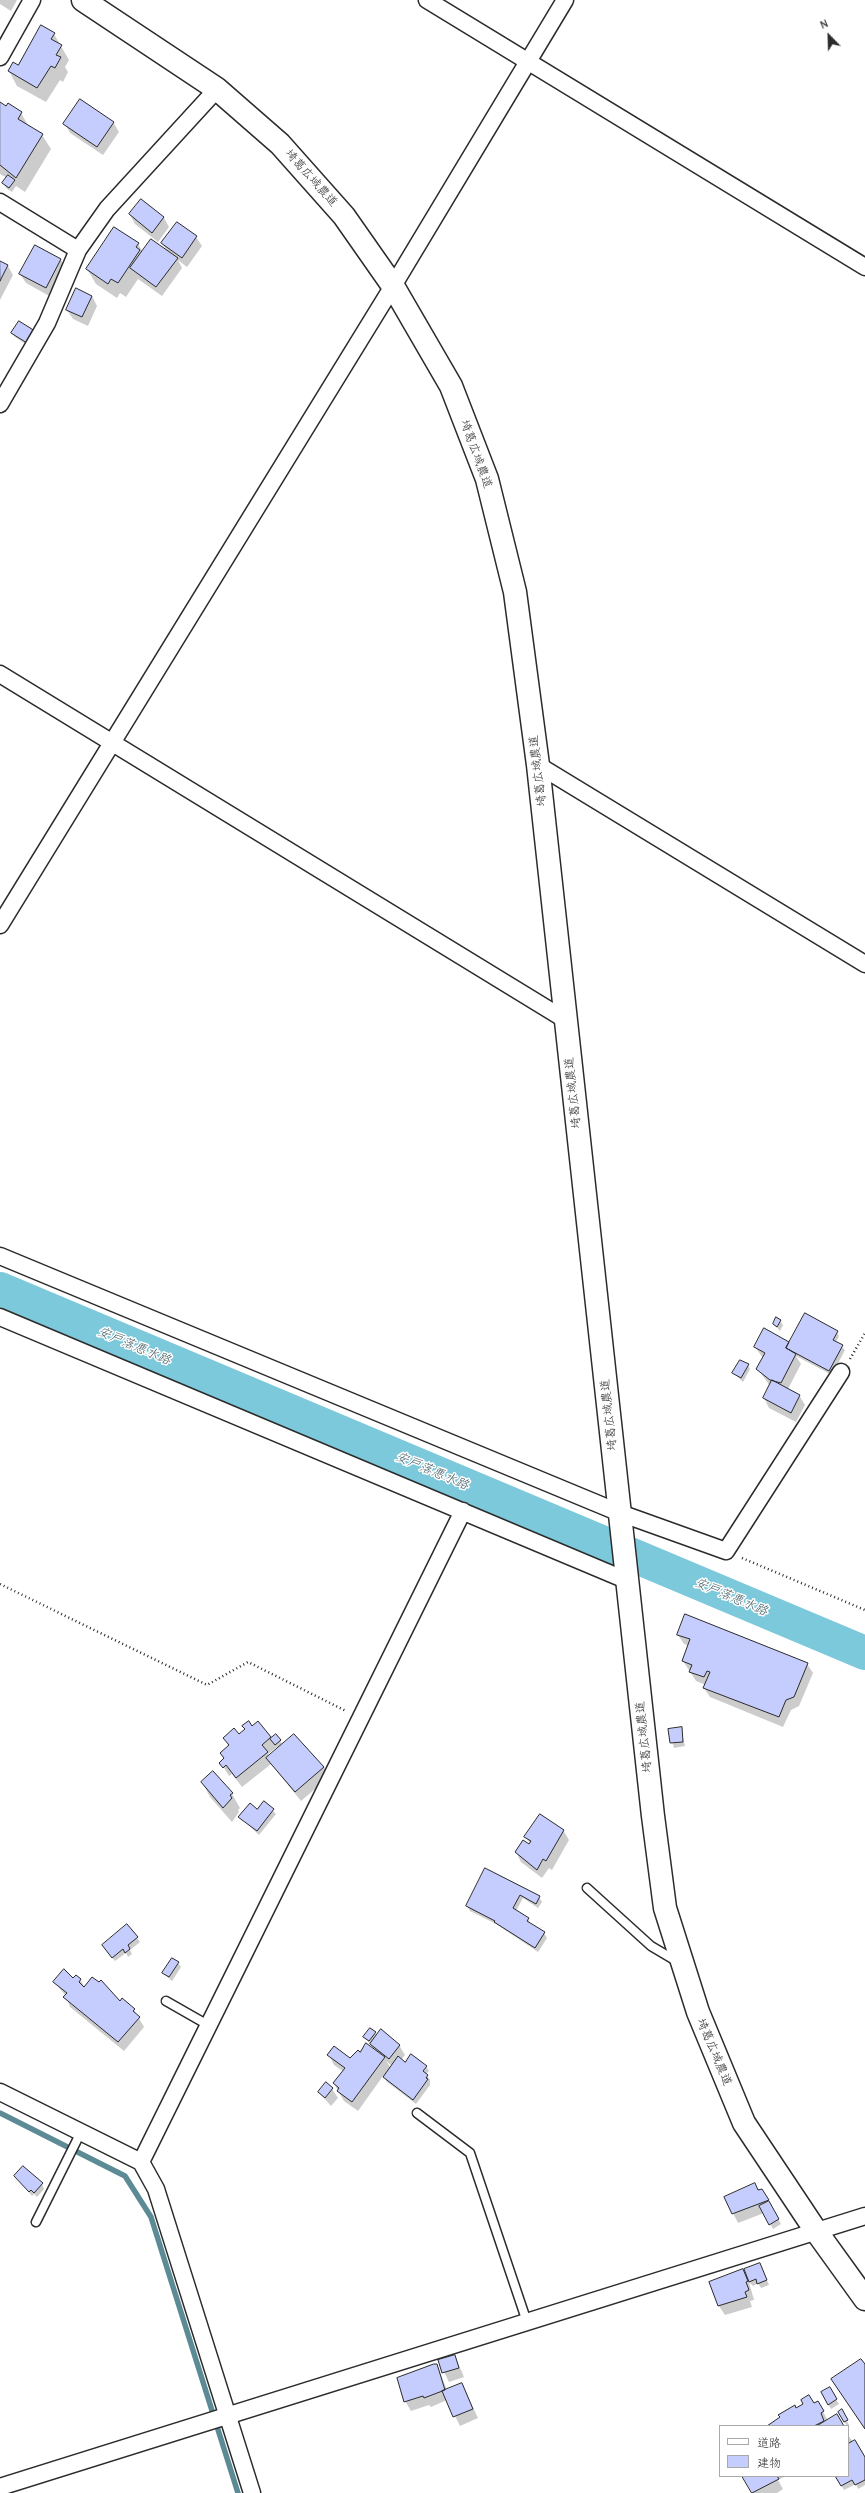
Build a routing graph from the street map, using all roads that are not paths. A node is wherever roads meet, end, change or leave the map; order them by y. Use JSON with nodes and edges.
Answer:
{"nodes":[{"id":1,"x":32,"y":0,"type":"edge"},
{"id":2,"x":83,"y":0,"type":"edge"},
{"id":3,"x":428,"y":0,"type":"edge"},
{"id":4,"x":565,"y":0,"type":"edge"},
{"id":5,"x":0,"y":56,"type":"edge"},
{"id":6,"x":528,"y":61,"type":"junction"},
{"id":7,"x":217,"y":89,"type":"junction"},
{"id":8,"x":0,"y":202,"type":"edge"},
{"id":9,"x":78,"y":250,"type":"junction"},
{"id":10,"x":865,"y":267,"type":"edge"},
{"id":11,"x":393,"y":286,"type":"junction"},
{"id":12,"x":0,"y":404,"type":"edge"},
{"id":13,"x":0,"y":674,"type":"edge"},
{"id":14,"x":112,"y":744,"type":"junction"},
{"id":15,"x":538,"y":765,"type":"junction"},
{"id":16,"x":0,"y":925,"type":"edge"},
{"id":17,"x":865,"y":964,"type":"edge"},
{"id":18,"x":564,"y":1019,"type":"junction"},
{"id":19,"x":0,"y":1256,"type":"edge"},
{"id":20,"x":0,"y":1317,"type":"edge"},
{"id":21,"x":841,"y":1372,"type":"road end"},
{"id":22,"x":463,"y":1511,"type":"junction"},
{"id":23,"x":620,"y":1518,"type":"junction"},
{"id":24,"x":627,"y":1576,"type":"junction"},
{"id":25,"x":587,"y":1888,"type":"dead end"},
{"id":26,"x":683,"y":1965,"type":"junction"},
{"id":27,"x":166,"y":2001,"type":"dead end"},
{"id":28,"x":208,"y":2026,"type":"junction"},
{"id":29,"x":0,"y":2092,"type":"edge"},
{"id":30,"x":417,"y":2113,"type":"dead end"},
{"id":31,"x":81,"y":2132,"type":"junction"},
{"id":32,"x":140,"y":2162,"type":"junction"},
{"id":33,"x":865,"y":2216,"type":"edge"},
{"id":34,"x":36,"y":2222,"type":"dead end"},
{"id":35,"x":816,"y":2231,"type":"junction"},
{"id":36,"x":865,"y":2299,"type":"edge"},
{"id":37,"x":527,"y":2322,"type":"junction"},
{"id":38,"x":227,"y":2416,"type":"junction"},
{"id":39,"x":0,"y":2487,"type":"edge"},
{"id":40,"x":252,"y":2493,"type":"edge"}],
"edges":[{"from":1,"to":5,"type":"street"},
{"from":2,"to":7,"type":"street","name":"埼葛広域農道"},
{"from":3,"to":6,"type":"street"},
{"from":4,"to":6,"type":"street"},
{"from":6,"to":10,"type":"street"},
{"from":6,"to":11,"type":"street"},
{"from":7,"to":9,"type":"street"},
{"from":7,"to":11,"type":"street","name":"埼葛広域農道"},
{"from":8,"to":9,"type":"street"},
{"from":9,"to":12,"type":"street"},
{"from":11,"to":14,"type":"street"},
{"from":11,"to":15,"type":"street","name":"埼葛広域農道"},
{"from":13,"to":14,"type":"street"},
{"from":14,"to":16,"type":"street"},
{"from":14,"to":18,"type":"street"},
{"from":15,"to":17,"type":"street"},
{"from":15,"to":18,"type":"street","name":"埼葛広域農道"},
{"from":18,"to":23,"type":"street","name":"埼葛広域農道"},
{"from":19,"to":23,"type":"street"},
{"from":20,"to":22,"type":"street"},
{"from":21,"to":23,"type":"street"},
{"from":22,"to":24,"type":"street"},
{"from":22,"to":28,"type":"street"},
{"from":23,"to":24,"type":"street","name":"埼葛広域農道"},
{"from":24,"to":26,"type":"street","name":"埼葛広域農道"},
{"from":25,"to":26,"type":"lane"},
{"from":26,"to":35,"type":"street","name":"埼葛広域農道"},
{"from":27,"to":28,"type":"lane"},
{"from":28,"to":32,"type":"street"},
{"from":29,"to":31,"type":"street"},
{"from":30,"to":37,"type":"lane"},
{"from":31,"to":32,"type":"street"},
{"from":31,"to":34,"type":"lane"},
{"from":32,"to":38,"type":"street"},
{"from":33,"to":35,"type":"street"},
{"from":35,"to":36,"type":"street","name":"埼葛広域農道"},
{"from":35,"to":37,"type":"street"},
{"from":37,"to":38,"type":"street"},
{"from":38,"to":39,"type":"street"},
{"from":38,"to":40,"type":"street"}]}
